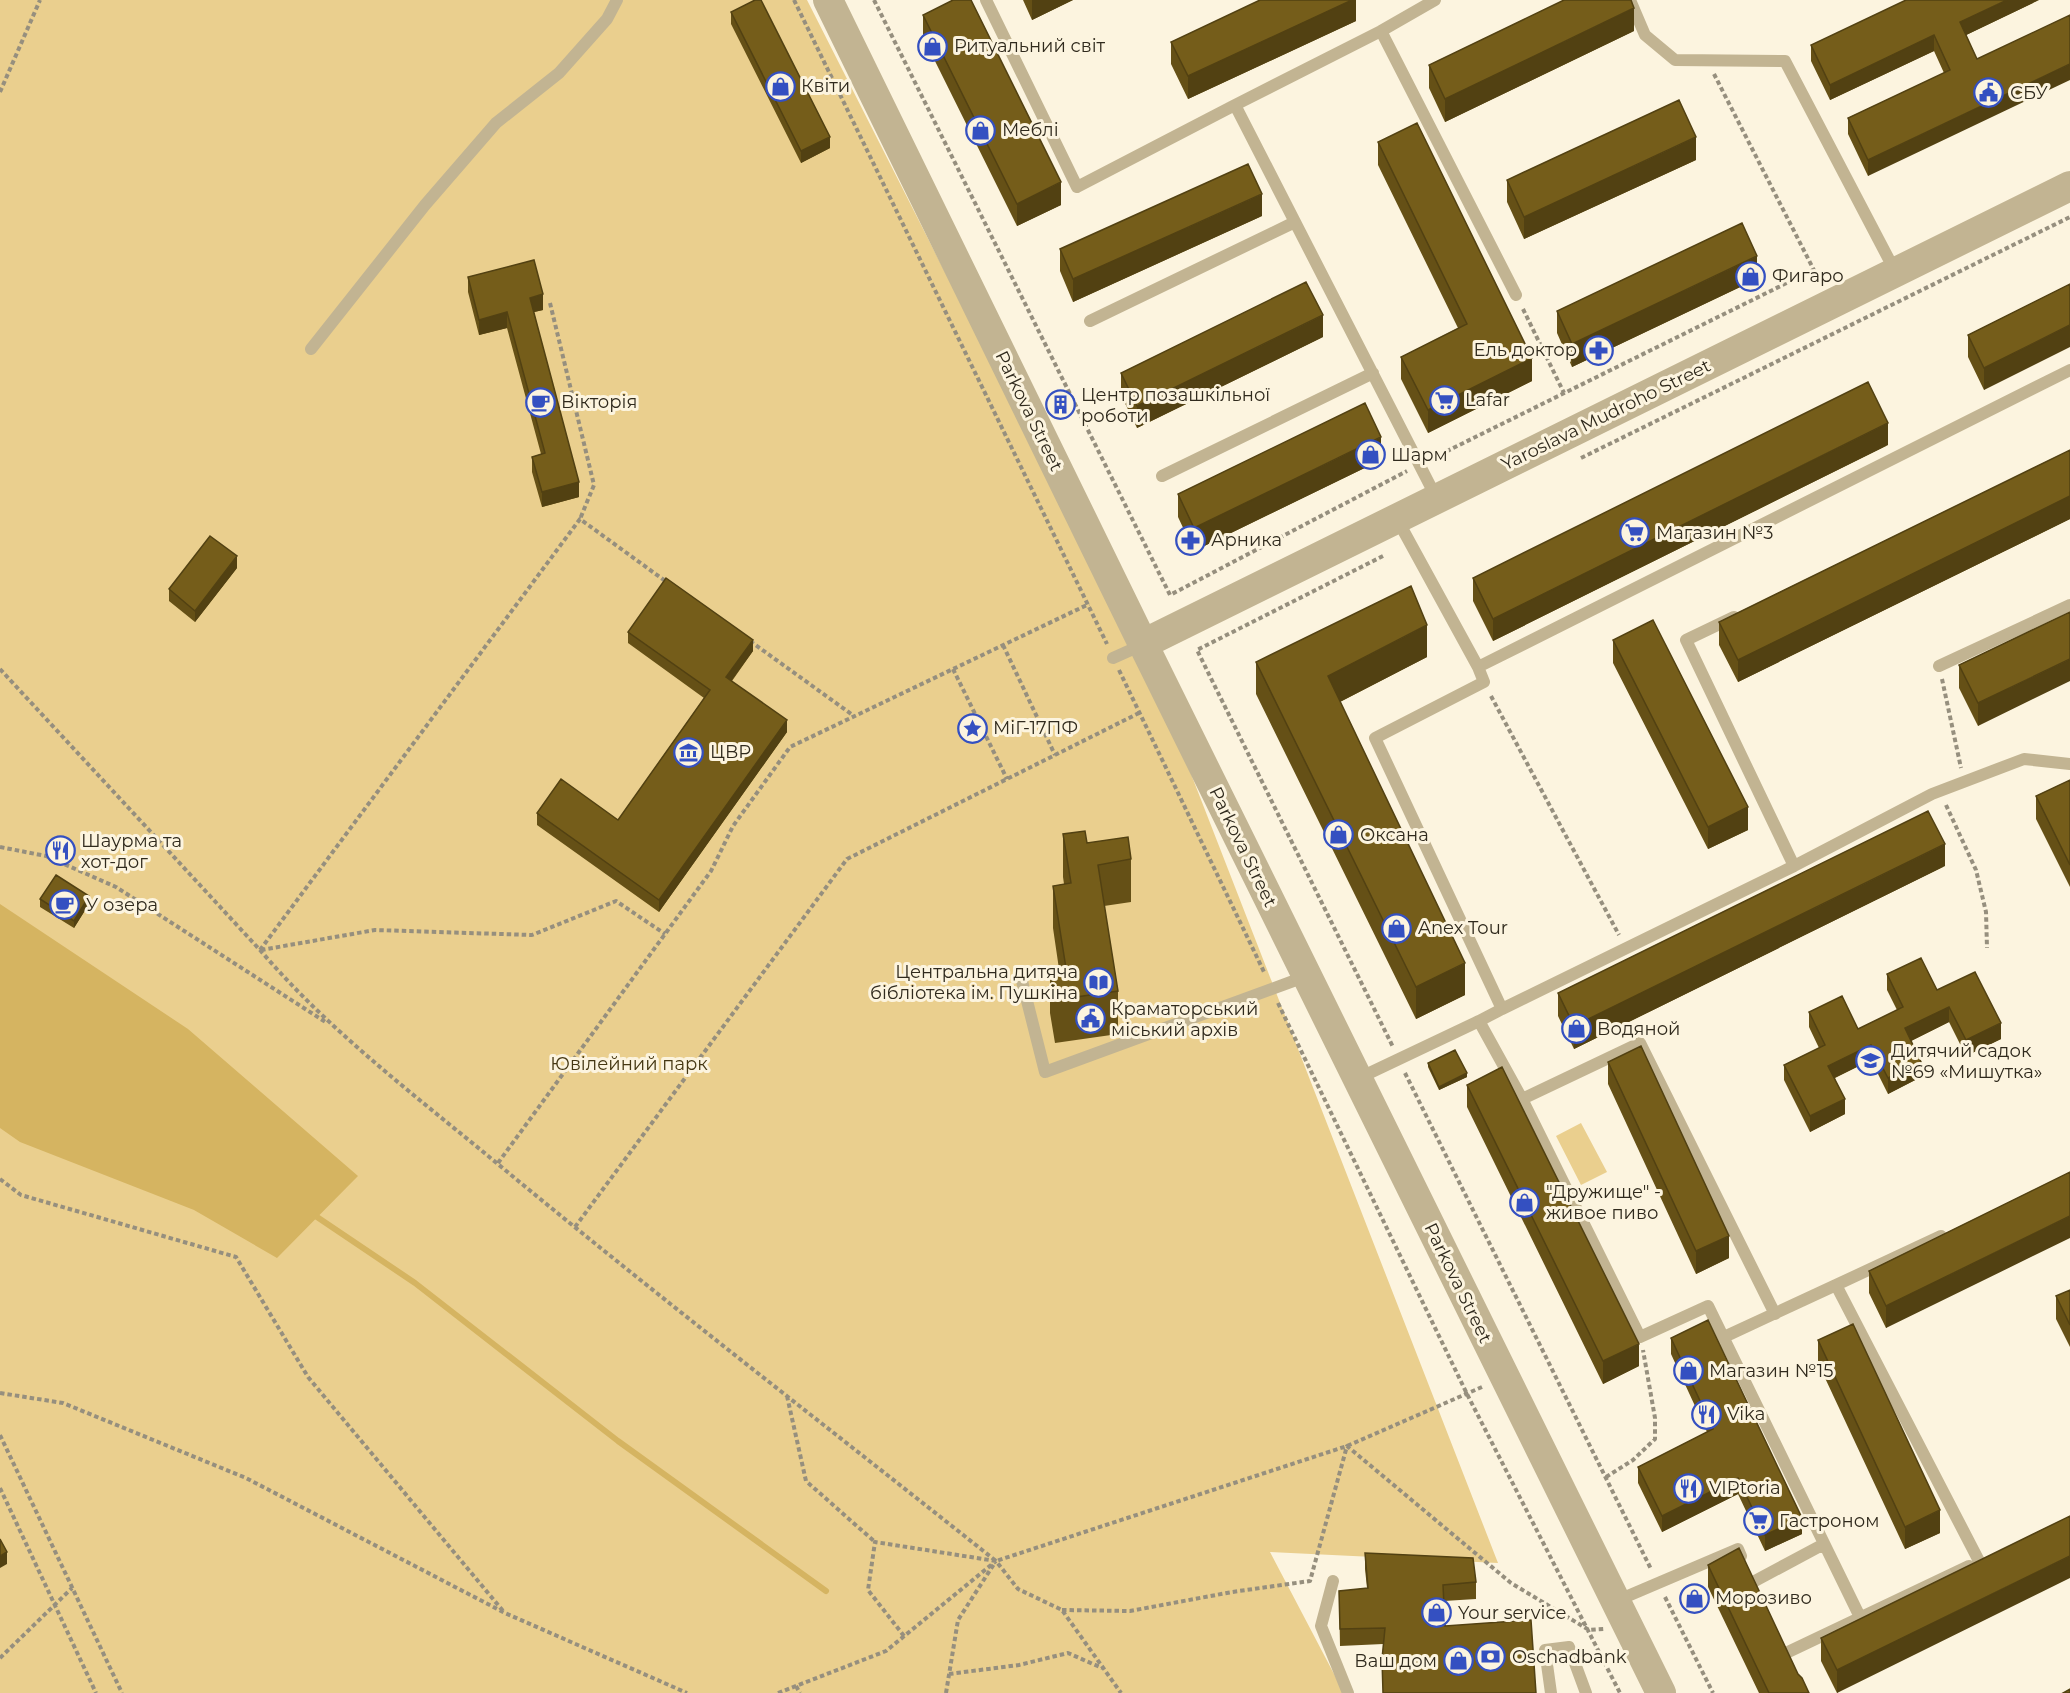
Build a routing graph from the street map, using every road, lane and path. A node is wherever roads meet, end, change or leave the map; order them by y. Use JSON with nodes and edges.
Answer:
{"nodes":[{"id":1,"x":40,"y":0,"type":"edge"},
{"id":2,"x":617,"y":0,"type":"edge"},
{"id":3,"x":794,"y":0,"type":"edge"},
{"id":4,"x":828,"y":0,"type":"edge"},
{"id":5,"x":874,"y":0,"type":"edge"},
{"id":6,"x":986,"y":0,"type":"edge"},
{"id":7,"x":1435,"y":0,"type":"edge"},
{"id":8,"x":1630,"y":0,"type":"edge"},
{"id":9,"x":1382,"y":31,"type":"junction"},
{"id":10,"x":1711,"y":69,"type":"dead end"},
{"id":11,"x":0,"y":92,"type":"edge"},
{"id":12,"x":1235,"y":105,"type":"junction"},
{"id":13,"x":2070,"y":186,"type":"edge"},
{"id":14,"x":2070,"y":217,"type":"edge"},
{"id":15,"x":1295,"y":222,"type":"junction"},
{"id":16,"x":1813,"y":270,"type":"junction"},
{"id":17,"x":1895,"y":271,"type":"junction"},
{"id":18,"x":1516,"y":295,"type":"joint"},
{"id":19,"x":550,"y":303,"type":"dead end"},
{"id":20,"x":1831,"y":303,"type":"junction"},
{"id":21,"x":1090,"y":321,"type":"dead end"},
{"id":22,"x":311,"y":349,"type":"dead end"},
{"id":23,"x":1373,"y":373,"type":"junction"},
{"id":24,"x":2068,"y":376,"type":"edge"},
{"id":25,"x":1564,"y":393,"type":"junction"},
{"id":26,"x":1580,"y":458,"type":"dead end"},
{"id":27,"x":1420,"y":464,"type":"junction"},
{"id":28,"x":1162,"y":476,"type":"dead end"},
{"id":29,"x":1437,"y":498,"type":"junction"},
{"id":30,"x":580,"y":519,"type":"junction"},
{"id":31,"x":1403,"y":531,"type":"junction"},
{"id":32,"x":674,"y":587,"type":"edge"},
{"id":33,"x":2070,"y":605,"type":"edge"},
{"id":34,"x":1750,"y":609,"type":"edge"},
{"id":35,"x":740,"y":635,"type":"edge"},
{"id":36,"x":1143,"y":644,"type":"junction"},
{"id":37,"x":1003,"y":645,"type":"junction"},
{"id":38,"x":1113,"y":658,"type":"dead end"},
{"id":39,"x":1939,"y":666,"type":"joint"},
{"id":40,"x":1478,"y":667,"type":"junction"},
{"id":41,"x":0,"y":669,"type":"edge"},
{"id":42,"x":953,"y":669,"type":"junction"},
{"id":43,"x":1484,"y":682,"type":"junction"},
{"id":44,"x":854,"y":716,"type":"junction"},
{"id":45,"x":1055,"y":755,"type":"junction"},
{"id":46,"x":2070,"y":764,"type":"edge"},
{"id":47,"x":1007,"y":779,"type":"junction"},
{"id":48,"x":1964,"y":782,"type":"junction"},
{"id":49,"x":1939,"y":791,"type":"junction"},
{"id":50,"x":0,"y":847,"type":"edge"},
{"id":51,"x":1794,"y":866,"type":"junction"},
{"id":52,"x":665,"y":934,"type":"junction"},
{"id":53,"x":1986,"y":948,"type":"dead end"},
{"id":54,"x":1627,"y":949,"type":"junction"},
{"id":55,"x":260,"y":950,"type":"junction"},
{"id":56,"x":1307,"y":976,"type":"junction"},
{"id":57,"x":1022,"y":981,"type":"dead end"},
{"id":58,"x":1271,"y":988,"type":"junction"},
{"id":59,"x":1502,"y":1009,"type":"junction"},
{"id":60,"x":1479,"y":1021,"type":"junction"},
{"id":61,"x":334,"y":1028,"type":"junction"},
{"id":62,"x":1399,"y":1059,"type":"junction"},
{"id":63,"x":1358,"y":1079,"type":"junction"},
{"id":64,"x":1522,"y":1099,"type":"junction"},
{"id":65,"x":498,"y":1163,"type":"junction"},
{"id":66,"x":0,"y":1179,"type":"edge"},
{"id":67,"x":575,"y":1227,"type":"junction"},
{"id":68,"x":1953,"y":1230,"type":"edge"},
{"id":69,"x":1836,"y":1285,"type":"junction"},
{"id":70,"x":1775,"y":1314,"type":"junction"},
{"id":71,"x":1640,"y":1337,"type":"junction"},
{"id":72,"x":1724,"y":1337,"type":"junction"},
{"id":73,"x":1505,"y":1378,"type":"junction"},
{"id":74,"x":0,"y":1393,"type":"edge"},
{"id":75,"x":1467,"y":1394,"type":"junction"},
{"id":76,"x":787,"y":1395,"type":"junction"},
{"id":77,"x":0,"y":1435,"type":"edge"},
{"id":78,"x":1347,"y":1446,"type":"junction"},
{"id":79,"x":1606,"y":1477,"type":"junction"},
{"id":80,"x":0,"y":1488,"type":"edge"},
{"id":81,"x":875,"y":1542,"type":"junction"},
{"id":82,"x":1824,"y":1544,"type":"junction"},
{"id":83,"x":996,"y":1561,"type":"junction"},
{"id":84,"x":1333,"y":1581,"type":"dead end"},
{"id":85,"x":1659,"y":1583,"type":"junction"},
{"id":86,"x":72,"y":1588,"type":"junction"},
{"id":87,"x":1616,"y":1601,"type":"junction"},
{"id":88,"x":55,"y":1605,"type":"junction"},
{"id":89,"x":1062,"y":1610,"type":"junction"},
{"id":90,"x":505,"y":1613,"type":"junction"},
{"id":91,"x":1860,"y":1617,"type":"junction"},
{"id":92,"x":1629,"y":1627,"type":"junction"},
{"id":93,"x":1589,"y":1630,"type":"junction"},
{"id":94,"x":904,"y":1636,"type":"junction"},
{"id":95,"x":1786,"y":1653,"type":"edge"},
{"id":96,"x":0,"y":1658,"type":"edge"},
{"id":97,"x":1104,"y":1669,"type":"junction"},
{"id":98,"x":950,"y":1674,"type":"junction"},
{"id":99,"x":796,"y":1686,"type":"junction"},
{"id":100,"x":96,"y":1693,"type":"edge"},
{"id":101,"x":122,"y":1693,"type":"edge"},
{"id":102,"x":687,"y":1693,"type":"edge"},
{"id":103,"x":778,"y":1693,"type":"edge"},
{"id":104,"x":800,"y":1693,"type":"edge"},
{"id":105,"x":946,"y":1693,"type":"edge"},
{"id":106,"x":1121,"y":1693,"type":"edge"},
{"id":107,"x":1348,"y":1693,"type":"edge"},
{"id":108,"x":1551,"y":1693,"type":"edge"},
{"id":109,"x":1586,"y":1693,"type":"edge"},
{"id":110,"x":1620,"y":1693,"type":"edge"},
{"id":111,"x":1661,"y":1693,"type":"edge"},
{"id":112,"x":1713,"y":1693,"type":"edge"}],
"edges":[{"from":1,"to":11,"type":"path"},
{"from":2,"to":22,"type":"lane"},
{"from":3,"to":37,"type":"path"},
{"from":4,"to":36,"type":"street","name":"Parkova Street"},
{"from":5,"to":27,"type":"path"},
{"from":6,"to":12,"type":"lane"},
{"from":7,"to":9,"type":"lane"},
{"from":8,"to":17,"type":"lane"},
{"from":9,"to":12,"type":"lane"},
{"from":9,"to":18,"type":"lane"},
{"from":10,"to":16,"type":"path"},
{"from":12,"to":15,"type":"lane"},
{"from":13,"to":17,"type":"street","name":"Yaroslava Mudroho Street"},
{"from":14,"to":26,"type":"path"},
{"from":15,"to":21,"type":"lane"},
{"from":15,"to":23,"type":"lane"},
{"from":16,"to":20,"type":"path"},
{"from":16,"to":25,"type":"path"},
{"from":17,"to":20,"type":"street","name":"Yaroslava Mudroho Street"},
{"from":18,"to":25,"type":"path"},
{"from":19,"to":30,"type":"path"},
{"from":20,"to":29,"type":"street","name":"Yaroslava Mudroho Street"},
{"from":23,"to":27,"type":"lane"},
{"from":23,"to":28,"type":"lane"},
{"from":24,"to":40,"type":"lane"},
{"from":25,"to":27,"type":"path"},
{"from":27,"to":29,"type":"lane"},
{"from":29,"to":31,"type":"street","name":"Yaroslava Mudroho Street"},
{"from":30,"to":32,"type":"path"},
{"from":30,"to":55,"type":"path"},
{"from":31,"to":36,"type":"street","name":"Yaroslava Mudroho Street"},
{"from":31,"to":40,"type":"lane"},
{"from":31,"to":62,"type":"path"},
{"from":33,"to":39,"type":"lane"},
{"from":34,"to":51,"type":"lane"},
{"from":35,"to":44,"type":"path"},
{"from":36,"to":38,"type":"lane"},
{"from":36,"to":56,"type":"street","name":"Parkova Street"},
{"from":37,"to":42,"type":"path"},
{"from":37,"to":45,"type":"path"},
{"from":39,"to":48,"type":"path"},
{"from":40,"to":43,"type":"lane"},
{"from":41,"to":55,"type":"path"},
{"from":42,"to":44,"type":"path"},
{"from":42,"to":47,"type":"path"},
{"from":43,"to":54,"type":"path"},
{"from":43,"to":59,"type":"lane"},
{"from":44,"to":52,"type":"path"},
{"from":45,"to":47,"type":"path"},
{"from":45,"to":58,"type":"path"},
{"from":46,"to":48,"type":"lane"},
{"from":47,"to":67,"type":"path"},
{"from":48,"to":49,"type":"lane"},
{"from":49,"to":51,"type":"lane"},
{"from":49,"to":53,"type":"path"},
{"from":50,"to":61,"type":"path"},
{"from":51,"to":54,"type":"lane"},
{"from":52,"to":55,"type":"path"},
{"from":52,"to":65,"type":"path"},
{"from":54,"to":59,"type":"lane"},
{"from":55,"to":61,"type":"path"},
{"from":56,"to":58,"type":"lane"},
{"from":56,"to":63,"type":"street","name":"Parkova Street"},
{"from":57,"to":58,"type":"lane"},
{"from":58,"to":75,"type":"path"},
{"from":59,"to":60,"type":"lane"},
{"from":60,"to":62,"type":"lane"},
{"from":60,"to":64,"type":"lane"},
{"from":61,"to":65,"type":"path"},
{"from":62,"to":63,"type":"lane"},
{"from":62,"to":79,"type":"path"},
{"from":63,"to":73,"type":"street","name":"Parkova Street"},
{"from":64,"to":70,"type":"lane"},
{"from":64,"to":71,"type":"lane"},
{"from":65,"to":67,"type":"path"},
{"from":66,"to":90,"type":"path"},
{"from":67,"to":76,"type":"path"},
{"from":68,"to":69,"type":"lane"},
{"from":69,"to":70,"type":"lane"},
{"from":69,"to":91,"type":"lane"},
{"from":70,"to":72,"type":"lane"},
{"from":71,"to":72,"type":"lane"},
{"from":71,"to":79,"type":"path"},
{"from":72,"to":82,"type":"lane"},
{"from":73,"to":75,"type":"path"},
{"from":73,"to":87,"type":"street","name":"Parkova Street"},
{"from":74,"to":90,"type":"path"},
{"from":75,"to":78,"type":"path"},
{"from":75,"to":93,"type":"path"},
{"from":76,"to":81,"type":"path"},
{"from":76,"to":83,"type":"path"},
{"from":77,"to":86,"type":"path"},
{"from":78,"to":83,"type":"path"},
{"from":78,"to":89,"type":"path"},
{"from":78,"to":93,"type":"path"},
{"from":79,"to":85,"type":"path"},
{"from":80,"to":88,"type":"path"},
{"from":81,"to":83,"type":"path"},
{"from":81,"to":94,"type":"path"},
{"from":82,"to":85,"type":"lane"},
{"from":82,"to":91,"type":"lane"},
{"from":83,"to":89,"type":"path"},
{"from":83,"to":94,"type":"path"},
{"from":83,"to":98,"type":"path"},
{"from":84,"to":107,"type":"lane"},
{"from":85,"to":87,"type":"lane"},
{"from":85,"to":112,"type":"path"},
{"from":86,"to":88,"type":"path"},
{"from":86,"to":101,"type":"path"},
{"from":87,"to":92,"type":"street","name":"Parkova Street"},
{"from":88,"to":96,"type":"path"},
{"from":88,"to":100,"type":"path"},
{"from":89,"to":97,"type":"path"},
{"from":90,"to":102,"type":"path"},
{"from":91,"to":95,"type":"lane"},
{"from":92,"to":93,"type":"path"},
{"from":92,"to":111,"type":"street","name":"Parkova Street"},
{"from":93,"to":110,"type":"path"},
{"from":94,"to":99,"type":"path"},
{"from":97,"to":98,"type":"path"},
{"from":97,"to":106,"type":"path"},
{"from":98,"to":105,"type":"path"},
{"from":99,"to":103,"type":"path"},
{"from":99,"to":104,"type":"path"},
{"from":108,"to":109,"type":"lane"}]}
